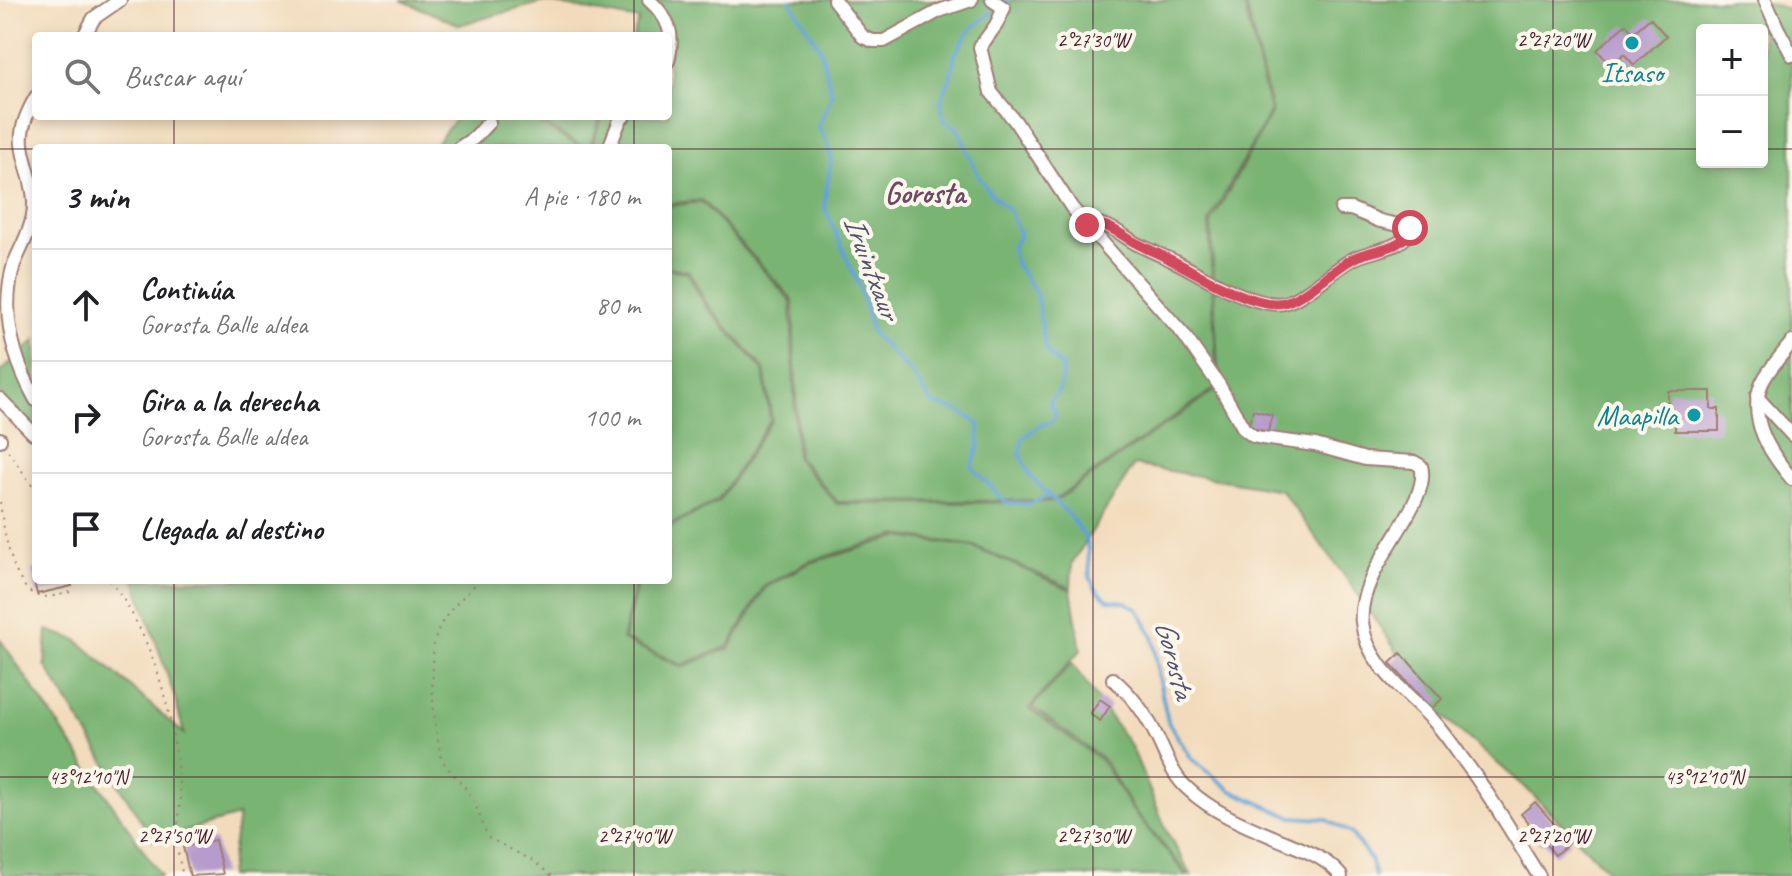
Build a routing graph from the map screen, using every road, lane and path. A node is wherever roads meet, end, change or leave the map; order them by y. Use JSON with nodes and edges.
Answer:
{"nodes":[{"id":1,"x":120,"y":0,"type":"edge"},
{"id":2,"x":649,"y":0,"type":"edge"},
{"id":3,"x":834,"y":0,"type":"edge"},
{"id":4,"x":971,"y":0,"type":"edge"},
{"id":5,"x":1765,"y":0,"type":"edge"},
{"id":6,"x":996,"y":3,"type":"edge"},
{"id":7,"x":86,"y":32,"type":"edge"},
{"id":8,"x":670,"y":32,"type":"edge"},
{"id":9,"x":1792,"y":55,"type":"edge"},
{"id":10,"x":32,"y":105,"type":"edge"},
{"id":11,"x":620,"y":120,"type":"edge"},
{"id":12,"x":489,"y":122,"type":"dead end"},
{"id":13,"x":465,"y":144,"type":"edge"},
{"id":14,"x":611,"y":144,"type":"edge"},
{"id":15,"x":32,"y":183,"type":"edge"},
{"id":16,"x":1341,"y":209,"type":"dead end"},
{"id":17,"x":32,"y":220,"type":"edge"},
{"id":18,"x":1087,"y":225,"type":"junction"},
{"id":19,"x":1792,"y":342,"type":"edge"},
{"id":20,"x":32,"y":393,"type":"edge"},
{"id":21,"x":1757,"y":397,"type":"junction"},
{"id":22,"x":0,"y":399,"type":"edge"},
{"id":23,"x":32,"y":432,"type":"edge"},
{"id":24,"x":1792,"y":435,"type":"edge"},
{"id":25,"x":0,"y":440,"type":"edge"},
{"id":26,"x":1792,"y":479,"type":"edge"},
{"id":27,"x":32,"y":485,"type":"edge"},
{"id":28,"x":0,"y":502,"type":"edge"},
{"id":29,"x":113,"y":584,"type":"edge"},
{"id":30,"x":476,"y":584,"type":"edge"},
{"id":31,"x":70,"y":592,"type":"dead end"},
{"id":32,"x":1113,"y":679,"type":"dead end"},
{"id":33,"x":183,"y":876,"type":"edge"},
{"id":34,"x":552,"y":876,"type":"edge"},
{"id":35,"x":1341,"y":876,"type":"edge"},
{"id":36,"x":1539,"y":876,"type":"edge"}],
"edges":[{"from":1,"to":7,"type":"street"},
{"from":2,"to":8,"type":"street"},
{"from":3,"to":4,"type":"street"},
{"from":5,"to":9,"type":"street"},
{"from":6,"to":18,"type":"street"},
{"from":10,"to":15,"type":"street"},
{"from":11,"to":14,"type":"street"},
{"from":12,"to":13,"type":"street"},
{"from":16,"to":18,"type":"street"},
{"from":17,"to":20,"type":"street"},
{"from":18,"to":36,"type":"street"},
{"from":19,"to":21,"type":"street"},
{"from":21,"to":24,"type":"street"},
{"from":21,"to":26,"type":"street"},
{"from":22,"to":23,"type":"street"},
{"from":25,"to":27,"type":"path"},
{"from":28,"to":31,"type":"path"},
{"from":29,"to":33,"type":"path"},
{"from":30,"to":34,"type":"path"},
{"from":32,"to":35,"type":"street"}]}
